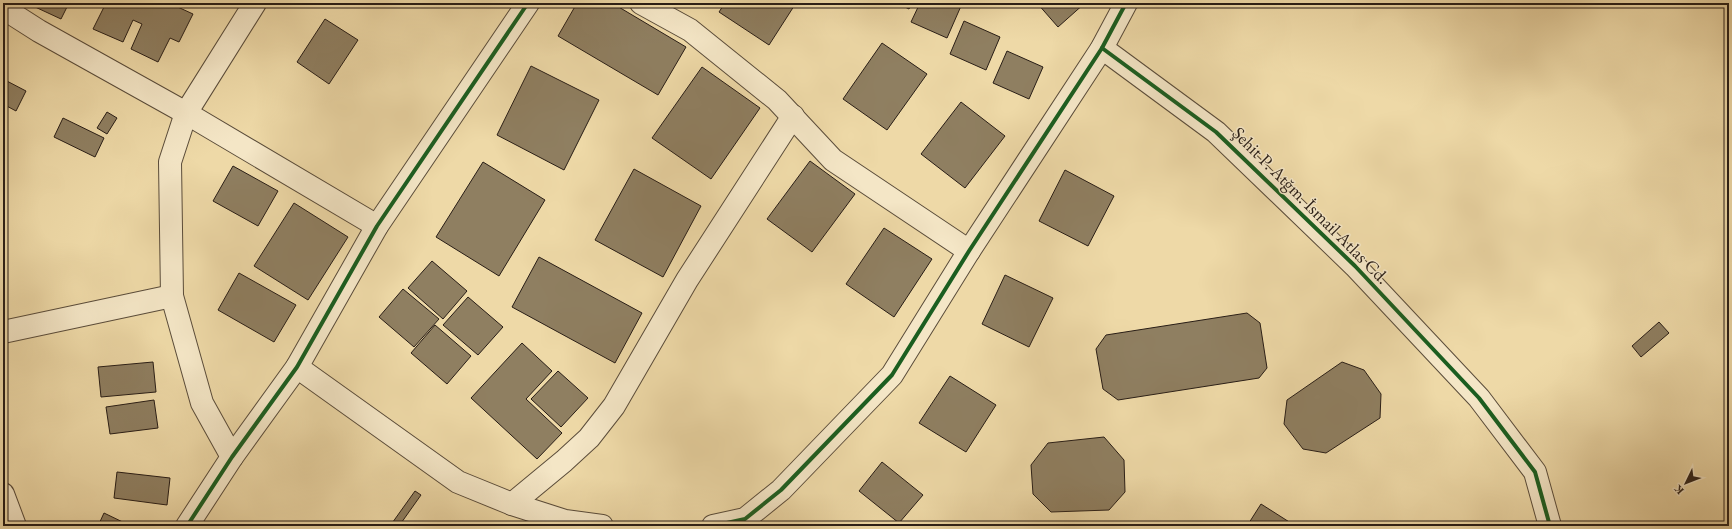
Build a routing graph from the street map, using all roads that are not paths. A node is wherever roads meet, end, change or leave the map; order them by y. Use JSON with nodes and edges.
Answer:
{"nodes":[{"id":1,"x":255,"y":3,"type":"edge"},
{"id":2,"x":528,"y":3,"type":"edge"},
{"id":3,"x":641,"y":3,"type":"edge"},
{"id":4,"x":1126,"y":3,"type":"edge"},
{"id":5,"x":3,"y":8,"type":"edge"},
{"id":6,"x":1102,"y":48,"type":"junction"},
{"id":7,"x":186,"y":113,"type":"junction"},
{"id":8,"x":793,"y":116,"type":"junction"},
{"id":9,"x":377,"y":226,"type":"junction"},
{"id":10,"x":969,"y":251,"type":"junction"},
{"id":11,"x":172,"y":296,"type":"junction"},
{"id":12,"x":3,"y":332,"type":"edge"},
{"id":13,"x":297,"y":367,"type":"junction"},
{"id":14,"x":232,"y":457,"type":"junction"},
{"id":15,"x":3,"y":494,"type":"edge"},
{"id":16,"x":512,"y":504,"type":"junction"},
{"id":17,"x":15,"y":526,"type":"edge"},
{"id":18,"x":187,"y":526,"type":"edge"},
{"id":19,"x":602,"y":526,"type":"edge"},
{"id":20,"x":713,"y":526,"type":"edge"},
{"id":21,"x":1550,"y":526,"type":"edge"}],
"edges":[{"from":1,"to":7,"type":"street"},
{"from":2,"to":9,"type":"street"},
{"from":3,"to":8,"type":"street"},
{"from":4,"to":6,"type":"street"},
{"from":5,"to":7,"type":"street"},
{"from":6,"to":10,"type":"street"},
{"from":6,"to":21,"type":"street","name":"Şehit P. Atğm. İsmail Atlas Cd."},
{"from":7,"to":9,"type":"street"},
{"from":7,"to":11,"type":"street"},
{"from":8,"to":10,"type":"street"},
{"from":8,"to":16,"type":"street"},
{"from":9,"to":13,"type":"street"},
{"from":10,"to":20,"type":"street"},
{"from":11,"to":12,"type":"street"},
{"from":11,"to":14,"type":"street"},
{"from":13,"to":14,"type":"street"},
{"from":13,"to":16,"type":"street"},
{"from":14,"to":18,"type":"street"},
{"from":15,"to":17,"type":"street"},
{"from":16,"to":19,"type":"street"}]}
